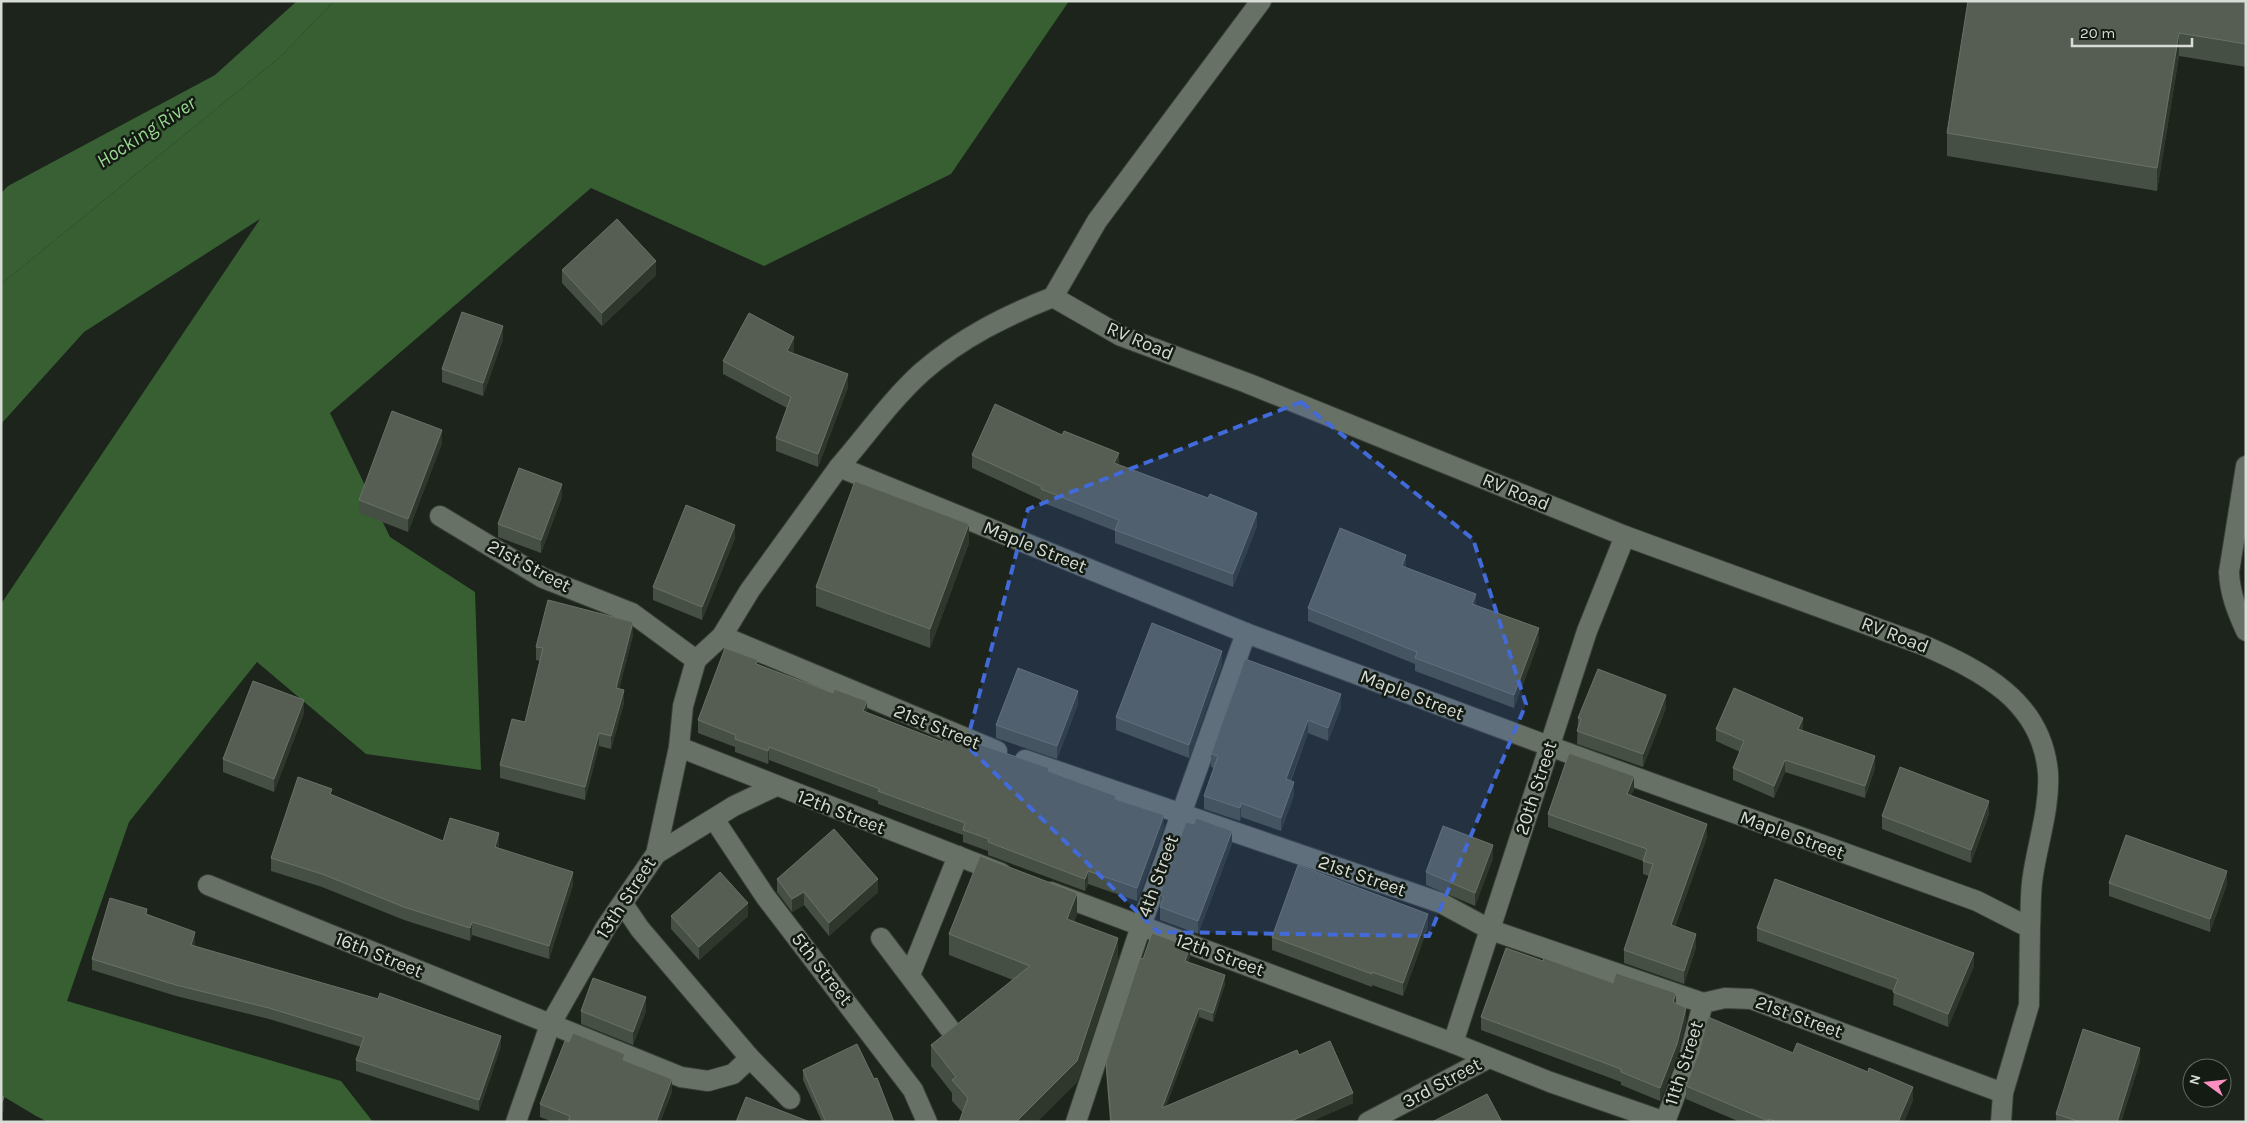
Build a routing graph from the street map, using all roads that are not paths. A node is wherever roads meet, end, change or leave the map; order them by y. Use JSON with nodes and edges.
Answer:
{"nodes":[{"id":1,"x":1261,"y":1,"type":"edge"},
{"id":2,"x":1053,"y":297,"type":"junction"},
{"id":3,"x":2246,"y":466,"type":"edge"},
{"id":4,"x":839,"y":467,"type":"junction"},
{"id":5,"x":440,"y":516,"type":"dead end"},
{"id":6,"x":1625,"y":536,"type":"junction"},
{"id":7,"x":2246,"y":631,"type":"edge"},
{"id":8,"x":1246,"y":633,"type":"junction"},
{"id":9,"x":722,"y":636,"type":"junction"},
{"id":10,"x":696,"y":660,"type":"junction"},
{"id":11,"x":1549,"y":746,"type":"junction"},
{"id":12,"x":679,"y":747,"type":"junction"},
{"id":13,"x":776,"y":786,"type":"junction"},
{"id":14,"x":1180,"y":814,"type":"junction"},
{"id":15,"x":714,"y":819,"type":"junction"},
{"id":16,"x":656,"y":854,"type":"junction"},
{"id":17,"x":958,"y":856,"type":"junction"},
{"id":18,"x":208,"y":885,"type":"dead end"},
{"id":19,"x":623,"y":904,"type":"junction"},
{"id":20,"x":1141,"y":926,"type":"junction"},
{"id":21,"x":2030,"y":928,"type":"junction"},
{"id":22,"x":1491,"y":930,"type":"junction"},
{"id":23,"x":881,"y":938,"type":"dead end"},
{"id":24,"x":910,"y":975,"type":"junction"},
{"id":25,"x":1703,"y":1003,"type":"junction"},
{"id":26,"x":550,"y":1025,"type":"junction"},
{"id":27,"x":949,"y":1028,"type":"edge"},
{"id":28,"x":1453,"y":1043,"type":"junction"},
{"id":29,"x":750,"y":1058,"type":"junction"},
{"id":30,"x":1490,"y":1058,"type":"junction"},
{"id":31,"x":2003,"y":1093,"type":"junction"},
{"id":32,"x":790,"y":1099,"type":"dead end"},
{"id":33,"x":519,"y":1121,"type":"edge"},
{"id":34,"x":927,"y":1122,"type":"edge"},
{"id":35,"x":1076,"y":1122,"type":"edge"},
{"id":36,"x":1368,"y":1122,"type":"edge"},
{"id":37,"x":1665,"y":1122,"type":"edge"},
{"id":38,"x":2001,"y":1122,"type":"edge"}],
"edges":[{"from":1,"to":2,"type":"lane"},
{"from":2,"to":4,"type":"lane"},
{"from":2,"to":6,"type":"lane","name":"RV Road"},
{"from":3,"to":7,"type":"lane"},
{"from":4,"to":8,"type":"lane","name":"Maple Street"},
{"from":4,"to":9,"type":"lane"},
{"from":5,"to":10,"type":"lane","name":"21st Street"},
{"from":6,"to":11,"type":"lane","name":"20th Street"},
{"from":6,"to":21,"type":"lane","name":"RV Road"},
{"from":8,"to":11,"type":"lane","name":"Maple Street"},
{"from":8,"to":14,"type":"lane","name":"4th Street"},
{"from":9,"to":10,"type":"lane"},
{"from":9,"to":14,"type":"lane","name":"21st Street"},
{"from":10,"to":12,"type":"lane","name":"13th Street"},
{"from":11,"to":21,"type":"lane","name":"Maple Street"},
{"from":11,"to":22,"type":"lane","name":"20th Street"},
{"from":12,"to":13,"type":"lane","name":"12th Street"},
{"from":12,"to":16,"type":"lane","name":"13th Street"},
{"from":13,"to":15,"type":"lane","name":"12th Street"},
{"from":13,"to":17,"type":"lane","name":"12th Street"},
{"from":14,"to":20,"type":"lane","name":"4th Street"},
{"from":14,"to":22,"type":"lane","name":"21st Street"},
{"from":15,"to":16,"type":"lane","name":"12th Street"},
{"from":15,"to":34,"type":"lane","name":"5th Street"},
{"from":16,"to":19,"type":"lane","name":"13th Street"},
{"from":17,"to":20,"type":"lane","name":"12th Street"},
{"from":17,"to":24,"type":"lane"},
{"from":18,"to":26,"type":"lane","name":"16th Street"},
{"from":19,"to":26,"type":"lane","name":"13th Street"},
{"from":19,"to":29,"type":"lane"},
{"from":20,"to":28,"type":"lane","name":"12th Street"},
{"from":20,"to":35,"type":"lane","name":"4th Street"},
{"from":21,"to":31,"type":"lane"},
{"from":22,"to":25,"type":"lane","name":"21st Street"},
{"from":22,"to":28,"type":"lane","name":"20th Street"},
{"from":23,"to":24,"type":"lane"},
{"from":24,"to":27,"type":"lane"},
{"from":25,"to":31,"type":"lane","name":"21st Street"},
{"from":25,"to":37,"type":"lane","name":"11th Street"},
{"from":26,"to":29,"type":"lane","name":"16th Street"},
{"from":26,"to":33,"type":"lane","name":"13th Street"},
{"from":28,"to":30,"type":"lane","name":"12th Street"},
{"from":29,"to":32,"type":"lane"},
{"from":30,"to":36,"type":"lane","name":"3rd Street"},
{"from":30,"to":37,"type":"lane","name":"12th Street"},
{"from":31,"to":38,"type":"lane"}]}
